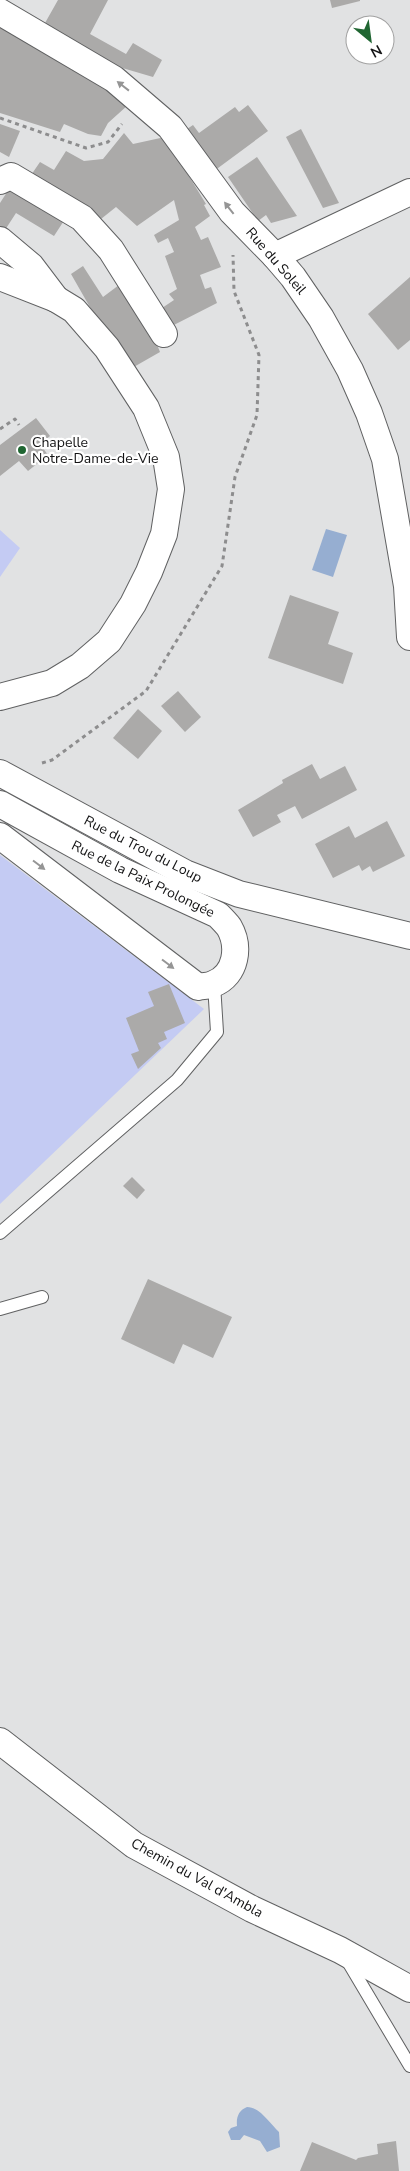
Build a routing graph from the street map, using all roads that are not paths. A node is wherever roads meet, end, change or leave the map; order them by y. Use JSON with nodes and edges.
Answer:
{"nodes":[{"id":1,"x":0,"y":12,"type":"edge"},
{"id":2,"x":0,"y":181,"type":"edge"},
{"id":3,"x":410,"y":192,"type":"edge"},
{"id":4,"x":0,"y":240,"type":"edge"},
{"id":5,"x":275,"y":256,"type":"junction"},
{"id":6,"x":0,"y":277,"type":"edge"},
{"id":7,"x":56,"y":299,"type":"junction"},
{"id":8,"x":164,"y":334,"type":"dead end"},
{"id":9,"x":410,"y":637,"type":"edge"},
{"id":10,"x":0,"y":697,"type":"edge"},
{"id":11,"x":0,"y":773,"type":"edge"},
{"id":12,"x":0,"y":804,"type":"edge"},
{"id":13,"x":0,"y":836,"type":"edge"},
{"id":14,"x":410,"y":936,"type":"edge"},
{"id":15,"x":214,"y":984,"type":"junction"},
{"id":16,"x":0,"y":1233,"type":"edge"},
{"id":17,"x":42,"y":1297,"type":"dead end"},
{"id":18,"x":0,"y":1309,"type":"edge"},
{"id":19,"x":0,"y":1741,"type":"edge"},
{"id":20,"x":340,"y":1950,"type":"junction"},
{"id":21,"x":410,"y":1989,"type":"edge"},
{"id":22,"x":410,"y":2066,"type":"edge"}],
"edges":[{"from":5,"to":1,"type":"street","name":"Rue du Soleil","one_way":true},
{"from":2,"to":8,"type":"street"},
{"from":3,"to":5,"type":"street"},
{"from":4,"to":7,"type":"street"},
{"from":5,"to":9,"type":"street","name":"Rue du Soleil"},
{"from":6,"to":7,"type":"street"},
{"from":7,"to":10,"type":"street"},
{"from":11,"to":14,"type":"street","name":"Rue du Trou du Loup"},
{"from":12,"to":15,"type":"street","name":"Rue de la Paix Prolongée"},
{"from":13,"to":15,"type":"street","one_way":true},
{"from":15,"to":16,"type":"lane"},
{"from":17,"to":18,"type":"lane"},
{"from":19,"to":20,"type":"street","name":"Chemin du Val d'Ambla"},
{"from":20,"to":21,"type":"street","name":"Chemin du Val d'Ambla"},
{"from":20,"to":22,"type":"lane"}]}
